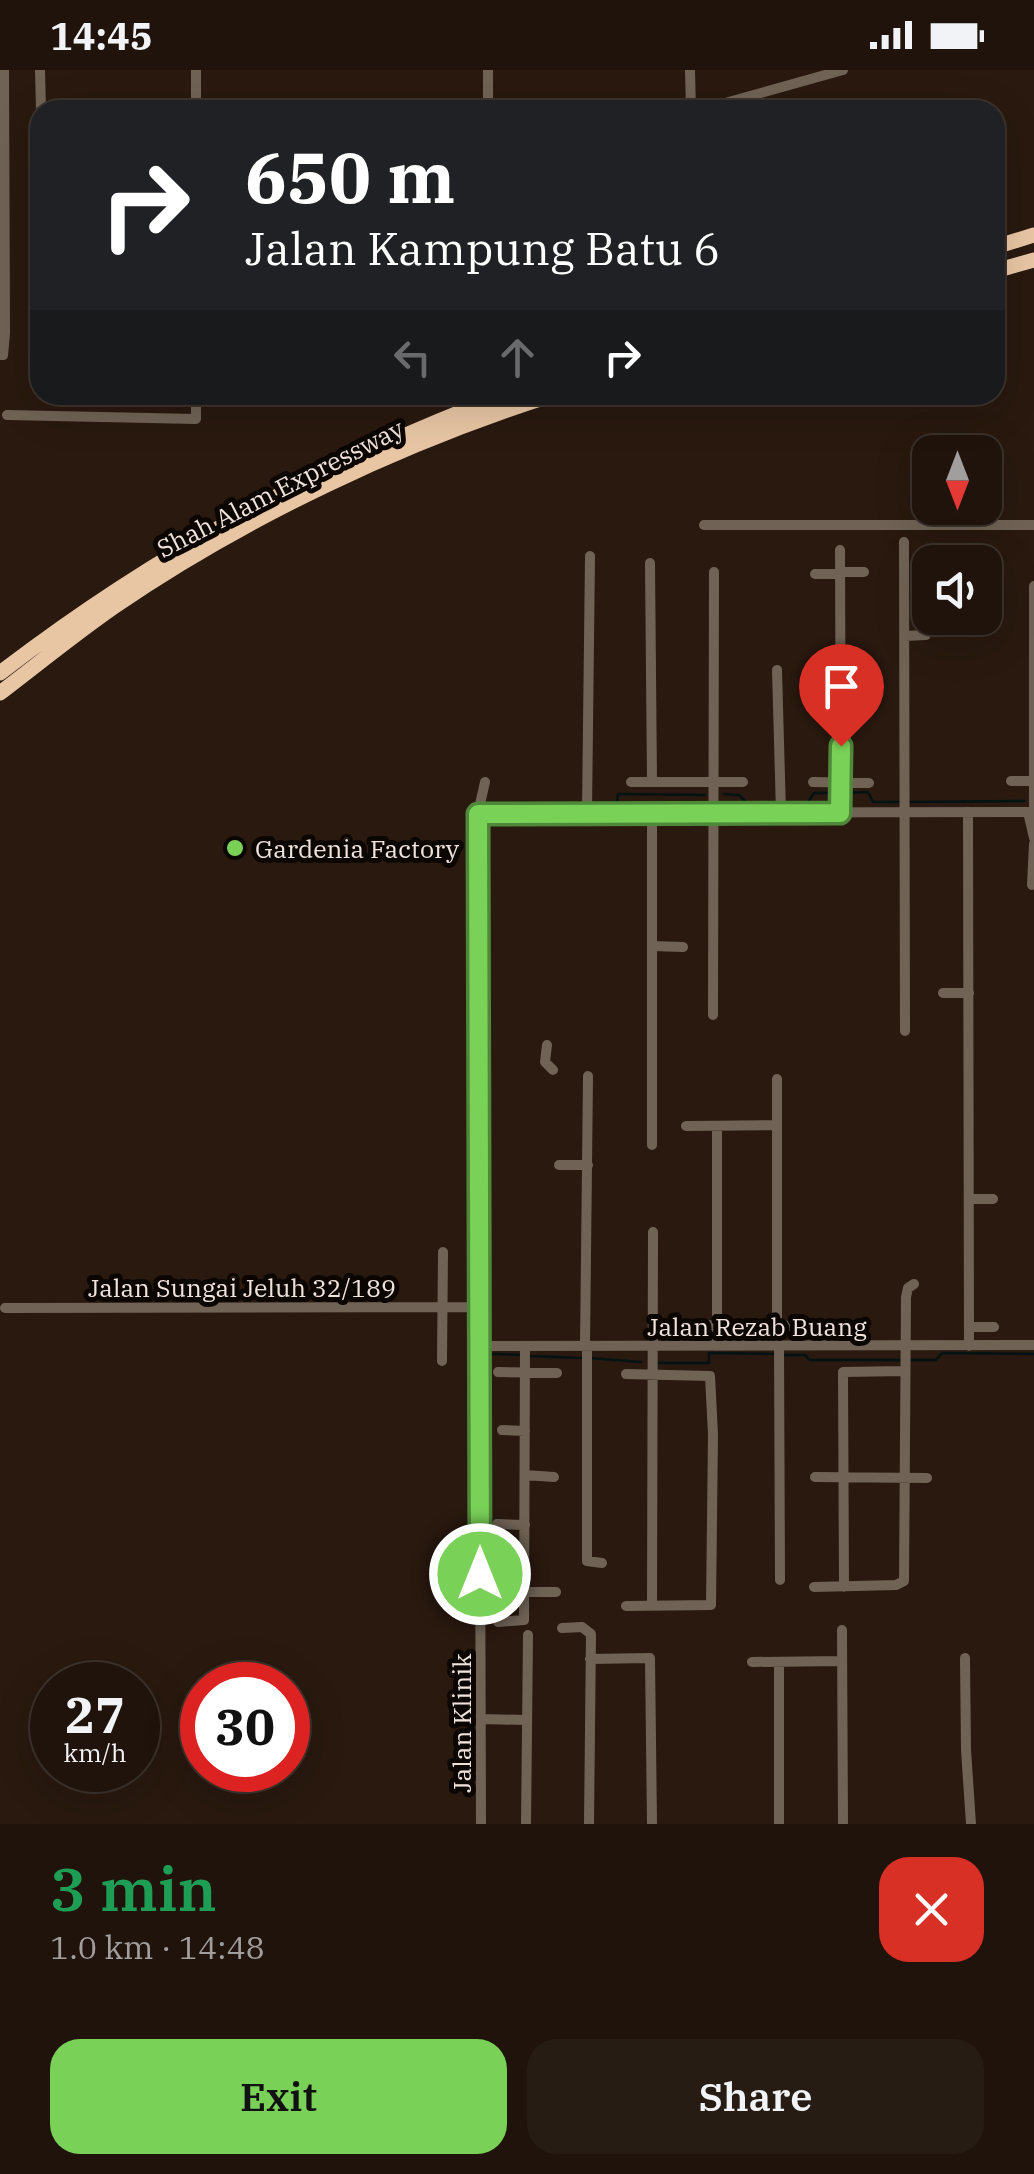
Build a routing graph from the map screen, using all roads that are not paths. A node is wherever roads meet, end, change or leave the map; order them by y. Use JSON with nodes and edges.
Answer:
{"nodes":[{"id":1,"x":4,"y":70,"type":"edge"},
{"id":2,"x":40,"y":70,"type":"edge"},
{"id":3,"x":196,"y":70,"type":"edge"},
{"id":4,"x":488,"y":70,"type":"edge"},
{"id":5,"x":690,"y":70,"type":"edge"},
{"id":6,"x":843,"y":70,"type":"edge"},
{"id":7,"x":40,"y":100,"type":"edge"},
{"id":8,"x":196,"y":100,"type":"edge"},
{"id":9,"x":488,"y":100,"type":"edge"},
{"id":10,"x":690,"y":100,"type":"edge"},
{"id":11,"x":736,"y":100,"type":"edge"},
{"id":12,"x":1029,"y":236,"type":"edge"},
{"id":13,"x":1005,"y":243,"type":"edge"},
{"id":14,"x":2,"y":246,"type":"edge"},
{"id":15,"x":1034,"y":261,"type":"edge"},
{"id":16,"x":1005,"y":268,"type":"edge"},
{"id":17,"x":2,"y":355,"type":"edge"},
{"id":18,"x":196,"y":405,"type":"edge"},
{"id":19,"x":480,"y":405,"type":"edge"},
{"id":20,"x":523,"y":405,"type":"edge"},
{"id":21,"x":7,"y":416,"type":"dead end"},
{"id":22,"x":704,"y":525,"type":"dead end"},
{"id":23,"x":1034,"y":525,"type":"edge"},
{"id":24,"x":904,"y":542,"type":"dead end"},
{"id":25,"x":840,"y":550,"type":"dead end"},
{"id":26,"x":590,"y":556,"type":"dead end"},
{"id":27,"x":650,"y":563,"type":"dead end"},
{"id":28,"x":714,"y":572,"type":"dead end"},
{"id":29,"x":864,"y":572,"type":"dead end"},
{"id":30,"x":840,"y":573,"type":"junction"},
{"id":31,"x":815,"y":574,"type":"dead end"},
{"id":32,"x":1034,"y":586,"type":"edge"},
{"id":33,"x":926,"y":635,"type":"dead end"},
{"id":34,"x":905,"y":636,"type":"junction"},
{"id":35,"x":777,"y":670,"type":"dead end"},
{"id":36,"x":840,"y":672,"type":"junction"},
{"id":37,"x":866,"y":673,"type":"dead end"},
{"id":38,"x":0,"y":674,"type":"edge"},
{"id":39,"x":0,"y":693,"type":"edge"},
{"id":40,"x":1011,"y":781,"type":"dead end"},
{"id":41,"x":1034,"y":781,"type":"edge"},
{"id":42,"x":485,"y":782,"type":"dead end"},
{"id":43,"x":631,"y":782,"type":"dead end"},
{"id":44,"x":652,"y":782,"type":"junction"},
{"id":45,"x":742,"y":782,"type":"dead end"},
{"id":46,"x":812,"y":782,"type":"dead end"},
{"id":47,"x":869,"y":782,"type":"dead end"},
{"id":48,"x":716,"y":783,"type":"junction"},
{"id":49,"x":841,"y":797,"type":"junction"},
{"id":50,"x":904,"y":807,"type":"junction"},
{"id":51,"x":587,"y":812,"type":"junction"},
{"id":52,"x":968,"y":812,"type":"junction"},
{"id":53,"x":1032,"y":812,"type":"edge"},
{"id":54,"x":714,"y":813,"type":"junction"},
{"id":55,"x":781,"y":813,"type":"junction"},
{"id":56,"x":478,"y":814,"type":"junction"},
{"id":57,"x":652,"y":818,"type":"junction"},
{"id":58,"x":1034,"y":841,"type":"edge"},
{"id":59,"x":1032,"y":885,"type":"edge"},
{"id":60,"x":652,"y":946,"type":"junction"},
{"id":61,"x":683,"y":946,"type":"dead end"},
{"id":62,"x":943,"y":992,"type":"dead end"},
{"id":63,"x":969,"y":993,"type":"junction"},
{"id":64,"x":713,"y":1015,"type":"dead end"},
{"id":65,"x":905,"y":1031,"type":"dead end"},
{"id":66,"x":547,"y":1045,"type":"dead end"},
{"id":67,"x":553,"y":1070,"type":"dead end"},
{"id":68,"x":588,"y":1076,"type":"dead end"},
{"id":69,"x":776,"y":1079,"type":"dead end"},
{"id":70,"x":777,"y":1125,"type":"junction"},
{"id":71,"x":686,"y":1126,"type":"dead end"},
{"id":72,"x":717,"y":1126,"type":"junction"},
{"id":73,"x":652,"y":1145,"type":"dead end"},
{"id":74,"x":559,"y":1165,"type":"dead end"},
{"id":75,"x":588,"y":1165,"type":"junction"},
{"id":76,"x":968,"y":1199,"type":"junction"},
{"id":77,"x":993,"y":1199,"type":"dead end"},
{"id":78,"x":653,"y":1232,"type":"dead end"},
{"id":79,"x":443,"y":1252,"type":"dead end"},
{"id":80,"x":914,"y":1284,"type":"dead end"},
{"id":81,"x":443,"y":1307,"type":"junction"},
{"id":82,"x":479,"y":1307,"type":"junction"},
{"id":83,"x":5,"y":1308,"type":"dead end"},
{"id":84,"x":687,"y":1324,"type":"dead end"},
{"id":85,"x":717,"y":1325,"type":"junction"},
{"id":86,"x":777,"y":1325,"type":"junction"},
{"id":87,"x":807,"y":1326,"type":"dead end"},
{"id":88,"x":969,"y":1327,"type":"junction"},
{"id":89,"x":994,"y":1327,"type":"dead end"},
{"id":90,"x":480,"y":1346,"type":"junction"},
{"id":91,"x":651,"y":1346,"type":"junction"},
{"id":92,"x":718,"y":1346,"type":"junction"},
{"id":93,"x":969,"y":1346,"type":"junction"},
{"id":94,"x":1034,"y":1346,"type":"edge"},
{"id":95,"x":586,"y":1352,"type":"junction"},
{"id":96,"x":779,"y":1354,"type":"junction"},
{"id":97,"x":525,"y":1359,"type":"junction"},
{"id":98,"x":905,"y":1360,"type":"junction"},
{"id":99,"x":442,"y":1361,"type":"dead end"},
{"id":100,"x":498,"y":1372,"type":"dead end"},
{"id":101,"x":556,"y":1374,"type":"dead end"},
{"id":102,"x":626,"y":1374,"type":"dead end"},
{"id":103,"x":652,"y":1374,"type":"junction"},
{"id":104,"x":502,"y":1430,"type":"dead end"},
{"id":105,"x":525,"y":1431,"type":"junction"},
{"id":106,"x":525,"y":1476,"type":"junction"},
{"id":107,"x":554,"y":1476,"type":"dead end"},
{"id":108,"x":815,"y":1477,"type":"dead end"},
{"id":109,"x":843,"y":1478,"type":"junction"},
{"id":110,"x":904,"y":1478,"type":"junction"},
{"id":111,"x":927,"y":1478,"type":"dead end"},
{"id":112,"x":497,"y":1524,"type":"dead end"},
{"id":113,"x":525,"y":1524,"type":"junction"},
{"id":114,"x":602,"y":1563,"type":"dead end"},
{"id":115,"x":505,"y":1570,"type":"dead end"},
{"id":116,"x":524,"y":1570,"type":"junction"},
{"id":117,"x":780,"y":1580,"type":"dead end"},
{"id":118,"x":844,"y":1586,"type":"junction"},
{"id":119,"x":814,"y":1587,"type":"dead end"},
{"id":120,"x":524,"y":1592,"type":"junction"},
{"id":121,"x":556,"y":1592,"type":"dead end"},
{"id":122,"x":626,"y":1606,"type":"dead end"},
{"id":123,"x":652,"y":1606,"type":"junction"},
{"id":124,"x":498,"y":1622,"type":"dead end"},
{"id":125,"x":562,"y":1628,"type":"dead end"},
{"id":126,"x":842,"y":1630,"type":"dead end"},
{"id":127,"x":528,"y":1635,"type":"dead end"},
{"id":128,"x":965,"y":1658,"type":"dead end"},
{"id":129,"x":590,"y":1659,"type":"junction"},
{"id":130,"x":842,"y":1661,"type":"junction"},
{"id":131,"x":752,"y":1662,"type":"dead end"},
{"id":132,"x":779,"y":1662,"type":"junction"},
{"id":133,"x":481,"y":1719,"type":"junction"},
{"id":134,"x":526,"y":1720,"type":"junction"},
{"id":135,"x":481,"y":1824,"type":"edge"},
{"id":136,"x":526,"y":1824,"type":"edge"},
{"id":137,"x":589,"y":1824,"type":"edge"},
{"id":138,"x":652,"y":1824,"type":"edge"},
{"id":139,"x":779,"y":1824,"type":"edge"},
{"id":140,"x":842,"y":1824,"type":"edge"},
{"id":141,"x":971,"y":1824,"type":"edge"}],
"edges":[{"from":1,"to":14,"type":"street"},
{"from":2,"to":7,"type":"street"},
{"from":3,"to":8,"type":"street"},
{"from":4,"to":9,"type":"street"},
{"from":5,"to":10,"type":"street"},
{"from":6,"to":11,"type":"street"},
{"from":12,"to":13,"type":"highway"},
{"from":14,"to":17,"type":"street"},
{"from":15,"to":16,"type":"highway"},
{"from":18,"to":21,"type":"street"},
{"from":19,"to":38,"type":"highway","name":"Shah Alam Expressway"},
{"from":20,"to":39,"type":"highway","name":"Shah Alam Expressway"},
{"from":22,"to":23,"type":"street"},
{"from":24,"to":34,"type":"street"},
{"from":25,"to":30,"type":"street"},
{"from":26,"to":51,"type":"street"},
{"from":27,"to":44,"type":"street"},
{"from":28,"to":48,"type":"street"},
{"from":29,"to":30,"type":"street"},
{"from":30,"to":31,"type":"street"},
{"from":30,"to":36,"type":"street"},
{"from":32,"to":41,"type":"street"},
{"from":33,"to":34,"type":"street"},
{"from":34,"to":50,"type":"street"},
{"from":35,"to":55,"type":"street"},
{"from":36,"to":37,"type":"street"},
{"from":36,"to":49,"type":"street"},
{"from":40,"to":41,"type":"street"},
{"from":41,"to":53,"type":"street"},
{"from":42,"to":56,"type":"street","name":"Jalan Klinik"},
{"from":43,"to":44,"type":"street"},
{"from":44,"to":48,"type":"street"},
{"from":45,"to":48,"type":"street"},
{"from":46,"to":49,"type":"street"},
{"from":47,"to":49,"type":"street"},
{"from":48,"to":54,"type":"street"},
{"from":49,"to":50,"type":"street"},
{"from":49,"to":55,"type":"street"},
{"from":50,"to":52,"type":"street"},
{"from":50,"to":65,"type":"street"},
{"from":51,"to":56,"type":"street"},
{"from":51,"to":57,"type":"street"},
{"from":52,"to":53,"type":"street"},
{"from":52,"to":63,"type":"street"},
{"from":53,"to":58,"type":"street"},
{"from":54,"to":55,"type":"street"},
{"from":54,"to":57,"type":"street"},
{"from":54,"to":64,"type":"street"},
{"from":56,"to":82,"type":"street","name":"Jalan Klinik"},
{"from":57,"to":60,"type":"street"},
{"from":58,"to":59,"type":"street"},
{"from":60,"to":61,"type":"street"},
{"from":60,"to":73,"type":"street"},
{"from":62,"to":63,"type":"street"},
{"from":63,"to":76,"type":"street"},
{"from":66,"to":67,"type":"street"},
{"from":68,"to":75,"type":"street"},
{"from":69,"to":70,"type":"street"},
{"from":70,"to":72,"type":"street"},
{"from":70,"to":86,"type":"street"},
{"from":71,"to":72,"type":"street"},
{"from":72,"to":85,"type":"street"},
{"from":74,"to":75,"type":"street"},
{"from":75,"to":95,"type":"street"},
{"from":76,"to":77,"type":"street"},
{"from":76,"to":88,"type":"street"},
{"from":78,"to":91,"type":"street"},
{"from":79,"to":81,"type":"street"},
{"from":80,"to":98,"type":"street"},
{"from":81,"to":82,"type":"street","name":"Jalan Sungai Jeluh 32/189"},
{"from":81,"to":83,"type":"street","name":"Jalan Sungai Jeluh 32/189"},
{"from":81,"to":99,"type":"street"},
{"from":82,"to":90,"type":"street","name":"Jalan Klinik"},
{"from":84,"to":85,"type":"street"},
{"from":85,"to":86,"type":"street"},
{"from":85,"to":92,"type":"street"},
{"from":86,"to":87,"type":"street"},
{"from":88,"to":89,"type":"street"},
{"from":88,"to":93,"type":"street"},
{"from":90,"to":97,"type":"street","name":"Jalan Rezab Buang"},
{"from":90,"to":133,"type":"street","name":"Jalan Klinik"},
{"from":91,"to":92,"type":"street","name":"Jalan Rezab Buang"},
{"from":91,"to":95,"type":"street","name":"Jalan Rezab Buang"},
{"from":91,"to":103,"type":"street"},
{"from":92,"to":96,"type":"street","name":"Jalan Rezab Buang"},
{"from":93,"to":94,"type":"street","name":"Jalan Rezab Buang"},
{"from":93,"to":98,"type":"street","name":"Jalan Rezab Buang"},
{"from":95,"to":97,"type":"street","name":"Jalan Rezab Buang"},
{"from":95,"to":114,"type":"street"},
{"from":96,"to":98,"type":"street","name":"Jalan Rezab Buang"},
{"from":96,"to":117,"type":"street"},
{"from":97,"to":100,"type":"street"},
{"from":97,"to":101,"type":"street"},
{"from":97,"to":105,"type":"street"},
{"from":98,"to":109,"type":"street"},
{"from":98,"to":110,"type":"street"},
{"from":102,"to":103,"type":"street"},
{"from":103,"to":123,"type":"street"},
{"from":103,"to":123,"type":"street"},
{"from":104,"to":105,"type":"street"},
{"from":105,"to":106,"type":"street"},
{"from":106,"to":107,"type":"street"},
{"from":106,"to":113,"type":"street"},
{"from":108,"to":109,"type":"street"},
{"from":109,"to":110,"type":"street"},
{"from":109,"to":118,"type":"street"},
{"from":110,"to":111,"type":"street"},
{"from":110,"to":118,"type":"street"},
{"from":112,"to":113,"type":"street"},
{"from":113,"to":116,"type":"street"},
{"from":115,"to":116,"type":"street"},
{"from":116,"to":120,"type":"street"},
{"from":118,"to":119,"type":"street"},
{"from":120,"to":121,"type":"street"},
{"from":120,"to":124,"type":"street"},
{"from":122,"to":123,"type":"street"},
{"from":125,"to":129,"type":"street"},
{"from":126,"to":130,"type":"street"},
{"from":127,"to":134,"type":"street"},
{"from":128,"to":141,"type":"street"},
{"from":129,"to":137,"type":"street"},
{"from":129,"to":138,"type":"street"},
{"from":130,"to":132,"type":"street"},
{"from":130,"to":140,"type":"street"},
{"from":131,"to":132,"type":"street"},
{"from":132,"to":139,"type":"street"},
{"from":133,"to":134,"type":"street"},
{"from":133,"to":135,"type":"street","name":"Jalan Klinik"},
{"from":134,"to":136,"type":"street"}]}
